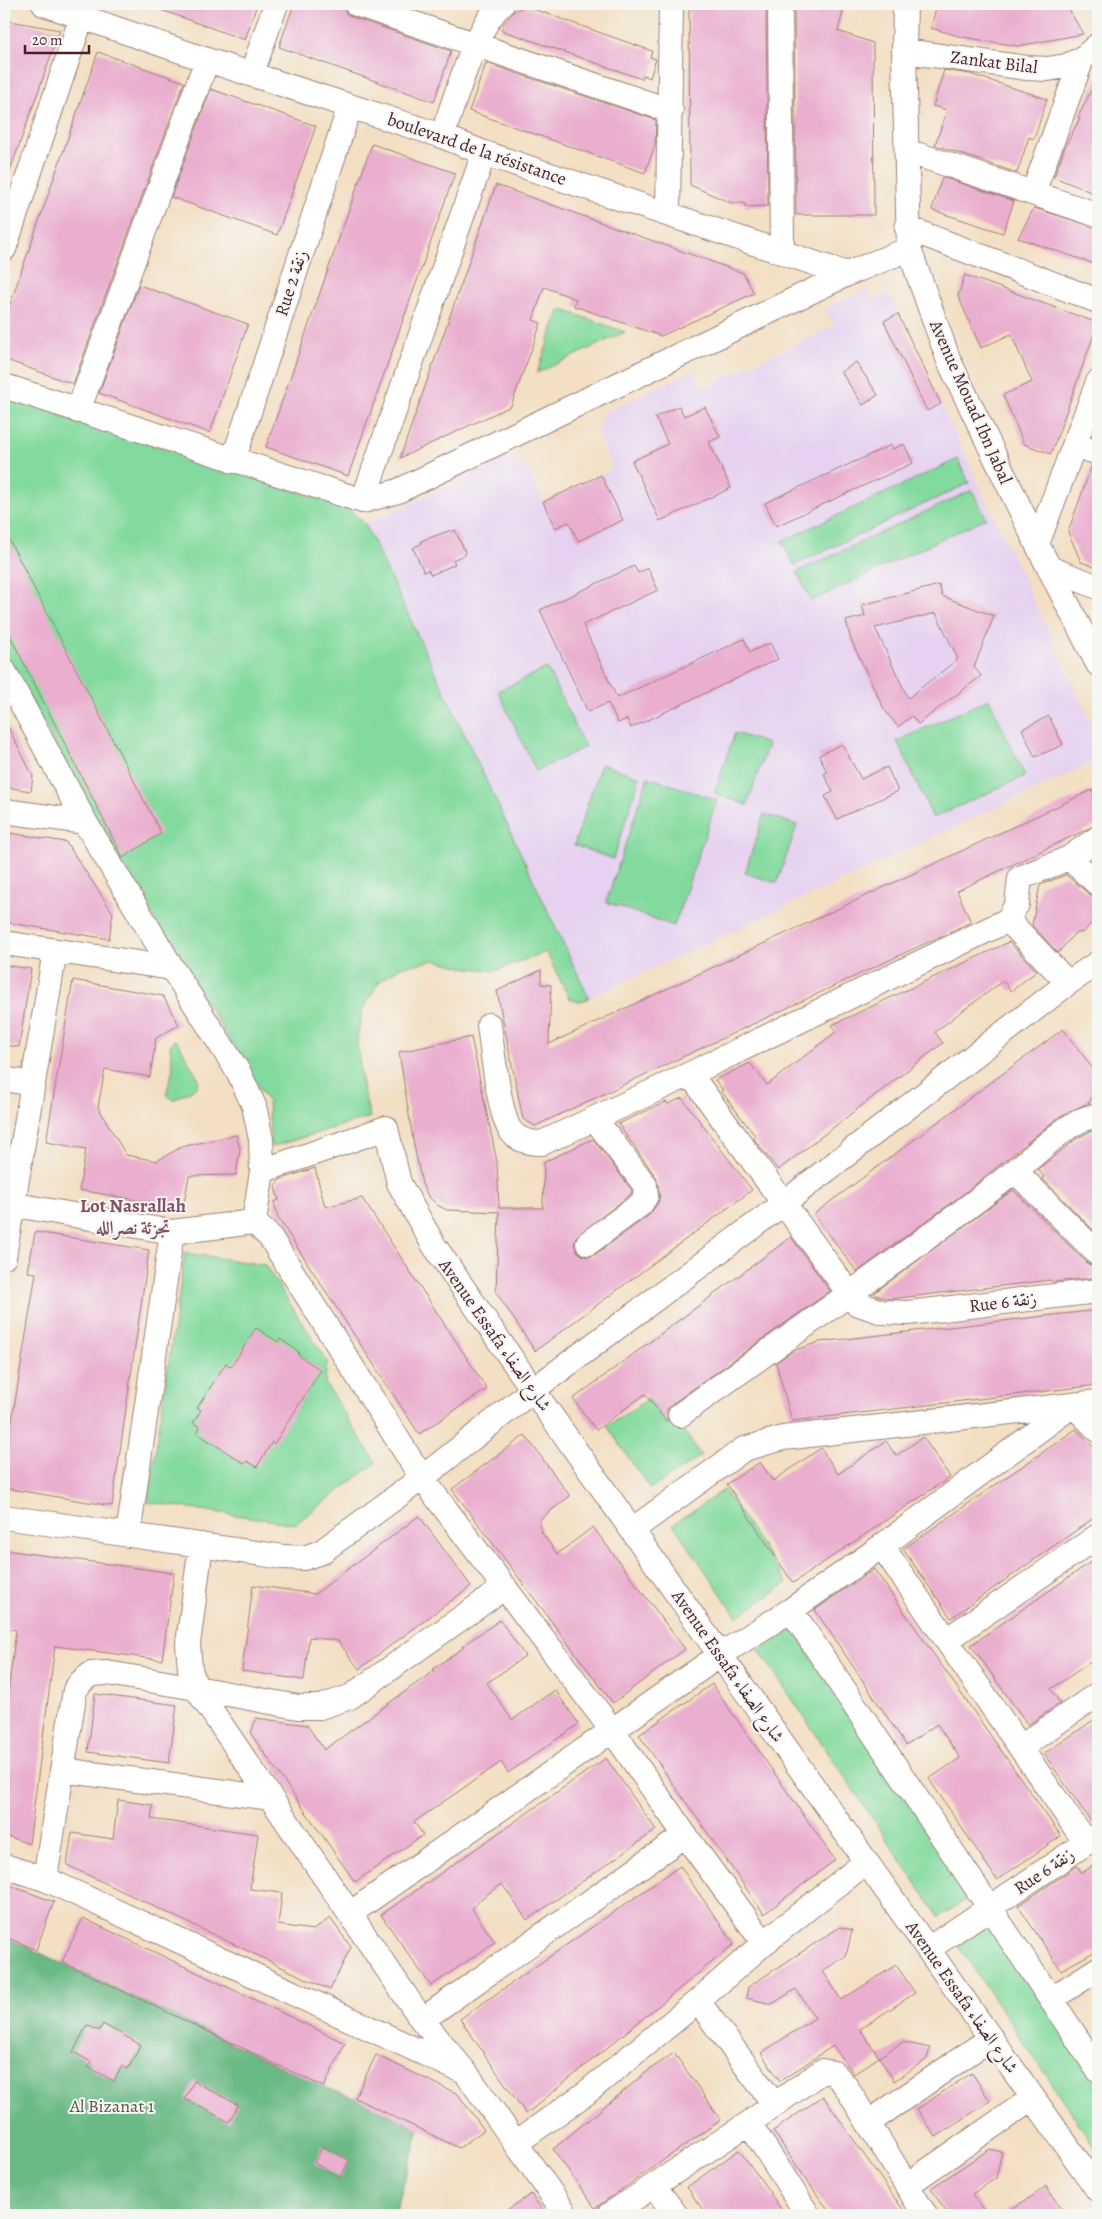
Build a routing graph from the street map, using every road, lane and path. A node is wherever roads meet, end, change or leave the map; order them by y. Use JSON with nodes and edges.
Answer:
{"nodes":[{"id":1,"x":44,"y":4,"type":"edge"},
{"id":2,"x":276,"y":4,"type":"edge"},
{"id":3,"x":356,"y":4,"type":"edge"},
{"id":4,"x":502,"y":4,"type":"edge"},
{"id":5,"x":671,"y":4,"type":"edge"},
{"id":6,"x":780,"y":4,"type":"edge"},
{"id":7,"x":905,"y":4,"type":"edge"},
{"id":8,"x":84,"y":10,"type":"edge"},
{"id":9,"x":476,"y":44,"type":"junction"},
{"id":10,"x":904,"y":51,"type":"junction"},
{"id":11,"x":1090,"y":52,"type":"edge"},
{"id":12,"x":207,"y":60,"type":"junction"},
{"id":13,"x":252,"y":73,"type":"junction"},
{"id":14,"x":350,"y":106,"type":"junction"},
{"id":15,"x":671,"y":111,"type":"junction"},
{"id":16,"x":442,"y":136,"type":"junction"},
{"id":17,"x":906,"y":150,"type":"junction"},
{"id":18,"x":484,"y":152,"type":"junction"},
{"id":19,"x":1033,"y":193,"type":"junction"},
{"id":20,"x":668,"y":213,"type":"junction"},
{"id":21,"x":1098,"y":214,"type":"edge"},
{"id":22,"x":908,"y":239,"type":"junction"},
{"id":23,"x":4,"y":249,"type":"edge"},
{"id":24,"x":782,"y":251,"type":"junction"},
{"id":25,"x":847,"y":274,"type":"junction"},
{"id":26,"x":1098,"y":301,"type":"edge"},
{"id":27,"x":1098,"y":382,"type":"edge"},
{"id":28,"x":4,"y":386,"type":"edge"},
{"id":29,"x":78,"y":411,"type":"junction"},
{"id":30,"x":1076,"y":445,"type":"junction"},
{"id":31,"x":1098,"y":453,"type":"edge"},
{"id":32,"x":233,"y":461,"type":"junction"},
{"id":33,"x":363,"y":501,"type":"junction"},
{"id":34,"x":1037,"y":544,"type":"junction"},
{"id":35,"x":1049,"y":568,"type":"junction"},
{"id":36,"x":1098,"y":586,"type":"edge"},
{"id":37,"x":1098,"y":664,"type":"edge"},
{"id":38,"x":4,"y":671,"type":"edge"},
{"id":39,"x":4,"y":811,"type":"edge"},
{"id":40,"x":85,"y":822,"type":"junction"},
{"id":41,"x":1098,"y":838,"type":"edge"},
{"id":42,"x":1069,"y":858,"type":"junction"},
{"id":43,"x":1098,"y":884,"type":"edge"},
{"id":44,"x":1008,"y":920,"type":"junction"},
{"id":45,"x":4,"y":943,"type":"edge"},
{"id":46,"x":55,"y":951,"type":"junction"},
{"id":47,"x":1098,"y":963,"type":"edge"},
{"id":48,"x":172,"y":968,"type":"junction"},
{"id":49,"x":1068,"y":983,"type":"junction"},
{"id":50,"x":489,"y":1024,"type":"dead end"},
{"id":51,"x":690,"y":1074,"type":"junction"},
{"id":52,"x":4,"y":1079,"type":"edge"},
{"id":53,"x":33,"y":1084,"type":"junction"},
{"id":54,"x":1098,"y":1103,"type":"edge"},
{"id":55,"x":1098,"y":1108,"type":"edge"},
{"id":56,"x":595,"y":1118,"type":"junction"},
{"id":57,"x":1098,"y":1118,"type":"edge"},
{"id":58,"x":262,"y":1171,"type":"junction"},
{"id":59,"x":1015,"y":1171,"type":"junction"},
{"id":60,"x":784,"y":1203,"type":"junction"},
{"id":61,"x":8,"y":1204,"type":"edge"},
{"id":62,"x":254,"y":1222,"type":"junction"},
{"id":63,"x":172,"y":1232,"type":"junction"},
{"id":64,"x":588,"y":1243,"type":"dead end"},
{"id":65,"x":1098,"y":1254,"type":"edge"},
{"id":66,"x":4,"y":1257,"type":"edge"},
{"id":67,"x":1098,"y":1291,"type":"edge"},
{"id":68,"x":848,"y":1294,"type":"junction"},
{"id":69,"x":533,"y":1390,"type":"junction"},
{"id":70,"x":1098,"y":1402,"type":"edge"},
{"id":71,"x":1073,"y":1405,"type":"junction"},
{"id":72,"x":680,"y":1415,"type":"dead end"},
{"id":73,"x":1098,"y":1430,"type":"edge"},
{"id":74,"x":422,"y":1478,"type":"junction"},
{"id":75,"x":4,"y":1517,"type":"edge"},
{"id":76,"x":632,"y":1530,"type":"junction"},
{"id":77,"x":128,"y":1535,"type":"junction"},
{"id":78,"x":1098,"y":1536,"type":"edge"},
{"id":79,"x":201,"y":1545,"type":"junction"},
{"id":80,"x":882,"y":1546,"type":"junction"},
{"id":81,"x":505,"y":1587,"type":"junction"},
{"id":82,"x":791,"y":1610,"type":"junction"},
{"id":83,"x":948,"y":1639,"type":"junction"},
{"id":84,"x":720,"y":1655,"type":"junction"},
{"id":85,"x":196,"y":1688,"type":"junction"},
{"id":86,"x":1098,"y":1694,"type":"edge"},
{"id":87,"x":612,"y":1730,"type":"junction"},
{"id":88,"x":1021,"y":1747,"type":"junction"},
{"id":89,"x":62,"y":1770,"type":"junction"},
{"id":90,"x":272,"y":1798,"type":"junction"},
{"id":91,"x":684,"y":1835,"type":"junction"},
{"id":92,"x":1092,"y":1839,"type":"edge"},
{"id":93,"x":866,"y":1862,"type":"junction"},
{"id":94,"x":4,"y":1866,"type":"edge"},
{"id":95,"x":45,"y":1879,"type":"junction"},
{"id":96,"x":990,"y":1907,"type":"junction"},
{"id":97,"x":351,"y":1914,"type":"junction"},
{"id":98,"x":764,"y":1943,"type":"junction"},
{"id":99,"x":928,"y":1949,"type":"junction"},
{"id":100,"x":1098,"y":1969,"type":"edge"},
{"id":101,"x":1051,"y":1999,"type":"junction"},
{"id":102,"x":698,"y":2001,"type":"junction"},
{"id":103,"x":422,"y":2020,"type":"junction"},
{"id":104,"x":991,"y":2038,"type":"junction"},
{"id":105,"x":1098,"y":2070,"type":"edge"},
{"id":106,"x":466,"y":2073,"type":"junction"},
{"id":107,"x":1033,"y":2098,"type":"junction"},
{"id":108,"x":774,"y":2104,"type":"junction"},
{"id":109,"x":749,"y":2123,"type":"junction"},
{"id":110,"x":868,"y":2123,"type":"junction"},
{"id":111,"x":516,"y":2143,"type":"junction"},
{"id":112,"x":908,"y":2185,"type":"junction"},
{"id":113,"x":654,"y":2186,"type":"junction"},
{"id":114,"x":1098,"y":2190,"type":"edge"},
{"id":115,"x":565,"y":2215,"type":"edge"},
{"id":116,"x":609,"y":2215,"type":"edge"},
{"id":117,"x":676,"y":2215,"type":"edge"},
{"id":118,"x":808,"y":2215,"type":"edge"},
{"id":119,"x":925,"y":2215,"type":"edge"}],
"edges":[{"from":1,"to":8,"type":"street","name":"boulevard de la résistance"},
{"from":2,"to":13,"type":"street"},
{"from":3,"to":9,"type":"street"},
{"from":4,"to":9,"type":"street"},
{"from":5,"to":15,"type":"street"},
{"from":6,"to":24,"type":"street"},
{"from":7,"to":10,"type":"street","name":"Avenue Mouad Ibn Jabal"},
{"from":8,"to":12,"type":"street","name":"boulevard de la résistance"},
{"from":8,"to":23,"type":"street"},
{"from":9,"to":15,"type":"street"},
{"from":9,"to":16,"type":"street"},
{"from":10,"to":11,"type":"street","name":"Zankat Bilal"},
{"from":10,"to":17,"type":"street","name":"Avenue Mouad Ibn Jabal"},
{"from":11,"to":19,"type":"street","name":"Zankat Bilal"},
{"from":12,"to":13,"type":"street","name":"boulevard de la résistance"},
{"from":12,"to":29,"type":"street"},
{"from":13,"to":14,"type":"street","name":"boulevard de la résistance"},
{"from":14,"to":16,"type":"street","name":"boulevard de la résistance"},
{"from":14,"to":32,"type":"street","name":"Rue 2 زنقة"},
{"from":15,"to":20,"type":"street"},
{"from":16,"to":18,"type":"street","name":"boulevard de la résistance"},
{"from":17,"to":19,"type":"street"},
{"from":17,"to":22,"type":"street","name":"Avenue Mouad Ibn Jabal"},
{"from":18,"to":20,"type":"street","name":"boulevard de la résistance"},
{"from":18,"to":33,"type":"street"},
{"from":19,"to":21,"type":"street"},
{"from":20,"to":24,"type":"street","name":"boulevard de la résistance"},
{"from":22,"to":25,"type":"street"},
{"from":22,"to":26,"type":"street"},
{"from":22,"to":34,"type":"street","name":"Avenue Mouad Ibn Jabal"},
{"from":24,"to":25,"type":"street","name":"boulevard de la résistance"},
{"from":25,"to":33,"type":"street"},
{"from":27,"to":30,"type":"street"},
{"from":28,"to":29,"type":"street"},
{"from":29,"to":32,"type":"street"},
{"from":30,"to":31,"type":"street"},
{"from":30,"to":34,"type":"street"},
{"from":32,"to":33,"type":"street"},
{"from":34,"to":35,"type":"street","name":"Avenue Mouad Ibn Jabal"},
{"from":35,"to":36,"type":"street"},
{"from":35,"to":37,"type":"street","name":"Avenue Mouad Ibn Jabal"},
{"from":38,"to":40,"type":"street"},
{"from":39,"to":40,"type":"street"},
{"from":40,"to":48,"type":"street"},
{"from":41,"to":42,"type":"street"},
{"from":42,"to":43,"type":"street"},
{"from":42,"to":44,"type":"street"},
{"from":44,"to":49,"type":"street"},
{"from":44,"to":51,"type":"street"},
{"from":45,"to":46,"type":"street"},
{"from":46,"to":48,"type":"street"},
{"from":46,"to":53,"type":"street"},
{"from":47,"to":49,"type":"street"},
{"from":48,"to":58,"type":"street"},
{"from":49,"to":60,"type":"street"},
{"from":50,"to":56,"type":"street"},
{"from":51,"to":56,"type":"street"},
{"from":51,"to":60,"type":"street","name":"Rue 6 زنقة"},
{"from":52,"to":53,"type":"street"},
{"from":53,"to":61,"type":"street"},
{"from":54,"to":55,"type":"street"},
{"from":56,"to":64,"type":"street"},
{"from":57,"to":59,"type":"street"},
{"from":58,"to":62,"type":"street"},
{"from":58,"to":69,"type":"street","name":"Avenue Essafa شارع الصفاء"},
{"from":59,"to":65,"type":"street"},
{"from":59,"to":68,"type":"street"},
{"from":60,"to":68,"type":"street","name":"Rue 6 زنقة"},
{"from":60,"to":69,"type":"street"},
{"from":61,"to":63,"type":"street"},
{"from":61,"to":66,"type":"street"},
{"from":62,"to":63,"type":"street"},
{"from":62,"to":74,"type":"street"},
{"from":63,"to":77,"type":"street"},
{"from":67,"to":68,"type":"street","name":"Rue 6 زنقة"},
{"from":68,"to":72,"type":"street"},
{"from":69,"to":74,"type":"street"},
{"from":69,"to":76,"type":"street","name":"Avenue Essafa شارع الصفاء"},
{"from":70,"to":71,"type":"street"},
{"from":71,"to":73,"type":"street"},
{"from":71,"to":76,"type":"street"},
{"from":71,"to":80,"type":"street"},
{"from":74,"to":79,"type":"street"},
{"from":74,"to":81,"type":"street"},
{"from":75,"to":77,"type":"street"},
{"from":76,"to":84,"type":"street","name":"Avenue Essafa شارع الصفاء"},
{"from":77,"to":79,"type":"street"},
{"from":78,"to":83,"type":"street"},
{"from":79,"to":85,"type":"street"},
{"from":80,"to":82,"type":"street"},
{"from":80,"to":83,"type":"street"},
{"from":81,"to":85,"type":"street"},
{"from":81,"to":87,"type":"street"},
{"from":82,"to":84,"type":"street"},
{"from":82,"to":96,"type":"street"},
{"from":83,"to":88,"type":"street"},
{"from":84,"to":87,"type":"street"},
{"from":84,"to":93,"type":"street","name":"Avenue Essafa شارع الصفاء"},
{"from":85,"to":89,"type":"street"},
{"from":85,"to":90,"type":"street"},
{"from":86,"to":88,"type":"street"},
{"from":87,"to":91,"type":"street"},
{"from":87,"to":97,"type":"street"},
{"from":88,"to":92,"type":"street"},
{"from":89,"to":90,"type":"street"},
{"from":89,"to":95,"type":"street"},
{"from":90,"to":97,"type":"street"},
{"from":91,"to":98,"type":"street"},
{"from":91,"to":103,"type":"street"},
{"from":92,"to":96,"type":"street","name":"Rue 6 زنقة"},
{"from":93,"to":98,"type":"street"},
{"from":93,"to":99,"type":"street","name":"Avenue Essafa شارع الصفاء"},
{"from":94,"to":95,"type":"street"},
{"from":95,"to":106,"type":"street"},
{"from":96,"to":99,"type":"street","name":"Rue 6 زنقة"},
{"from":96,"to":101,"type":"street"},
{"from":97,"to":103,"type":"street"},
{"from":98,"to":102,"type":"street"},
{"from":99,"to":104,"type":"street","name":"Avenue Essafa شارع الصفاء"},
{"from":100,"to":101,"type":"street"},
{"from":101,"to":105,"type":"street"},
{"from":102,"to":108,"type":"street"},
{"from":102,"to":111,"type":"street"},
{"from":103,"to":106,"type":"street"},
{"from":104,"to":107,"type":"street","name":"Avenue Essafa شارع الصفاء"},
{"from":104,"to":110,"type":"street"},
{"from":106,"to":111,"type":"street"},
{"from":107,"to":112,"type":"street"},
{"from":107,"to":114,"type":"street","name":"Avenue Essafa شارع الصفاء"},
{"from":108,"to":109,"type":"street"},
{"from":108,"to":110,"type":"street"},
{"from":109,"to":113,"type":"street"},
{"from":109,"to":118,"type":"street"},
{"from":110,"to":112,"type":"street"},
{"from":111,"to":115,"type":"street"},
{"from":112,"to":119,"type":"street"},
{"from":113,"to":116,"type":"street"},
{"from":113,"to":117,"type":"street"}]}
